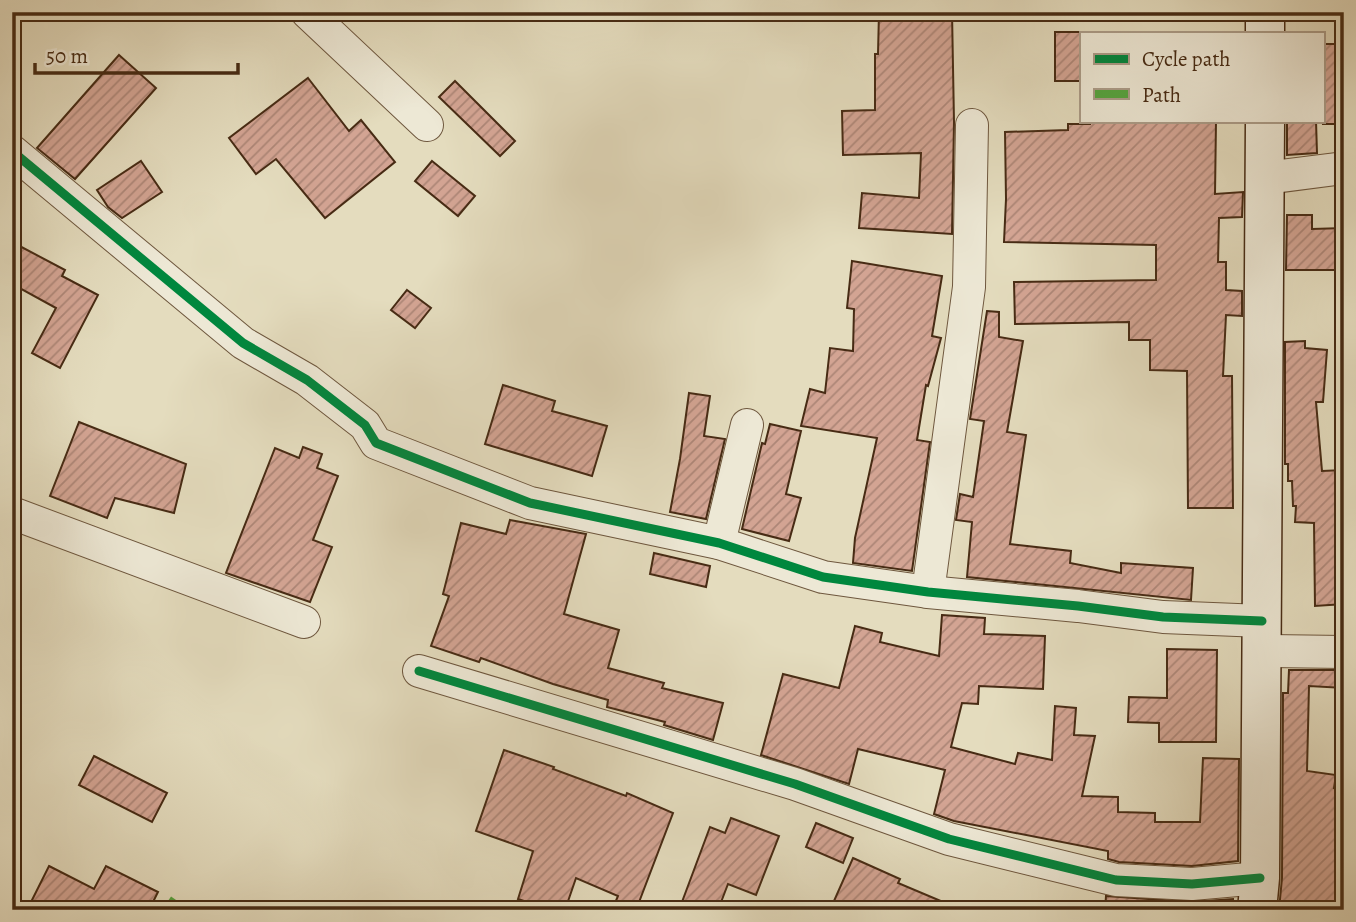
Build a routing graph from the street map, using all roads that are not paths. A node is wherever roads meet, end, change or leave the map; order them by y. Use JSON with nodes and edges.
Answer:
{"nodes":[{"id":1,"x":307,"y":12,"type":"edge"},
{"id":2,"x":1265,"y":12,"type":"edge"},
{"id":3,"x":1265,"y":32,"type":"edge"},
{"id":4,"x":1265,"y":122,"type":"edge"},
{"id":5,"x":427,"y":125,"type":"dead end"},
{"id":6,"x":972,"y":125,"type":"dead end"},
{"id":7,"x":12,"y":151,"type":"edge"},
{"id":8,"x":1344,"y":167,"type":"edge"},
{"id":9,"x":1266,"y":178,"type":"junction"},
{"id":10,"x":747,"y":425,"type":"dead end"},
{"id":11,"x":12,"y":513,"type":"edge"},
{"id":12,"x":719,"y":543,"type":"junction"},
{"id":13,"x":928,"y":592,"type":"junction"},
{"id":14,"x":304,"y":622,"type":"dead end"},
{"id":15,"x":1261,"y":636,"type":"junction"},
{"id":16,"x":1344,"y":652,"type":"edge"},
{"id":17,"x":419,"y":670,"type":"dead end"},
{"id":18,"x":1259,"y":894,"type":"edge"}],
"edges":[{"from":1,"to":5,"type":"street"},
{"from":2,"to":3,"type":"street"},
{"from":4,"to":9,"type":"street"},
{"from":6,"to":13,"type":"street"},
{"from":7,"to":12,"type":"street"},
{"from":8,"to":9,"type":"street"},
{"from":9,"to":15,"type":"street"},
{"from":10,"to":12,"type":"street"},
{"from":11,"to":14,"type":"street"},
{"from":12,"to":13,"type":"street"},
{"from":13,"to":15,"type":"street"},
{"from":15,"to":16,"type":"street"},
{"from":15,"to":18,"type":"street"},
{"from":17,"to":18,"type":"street"}]}
